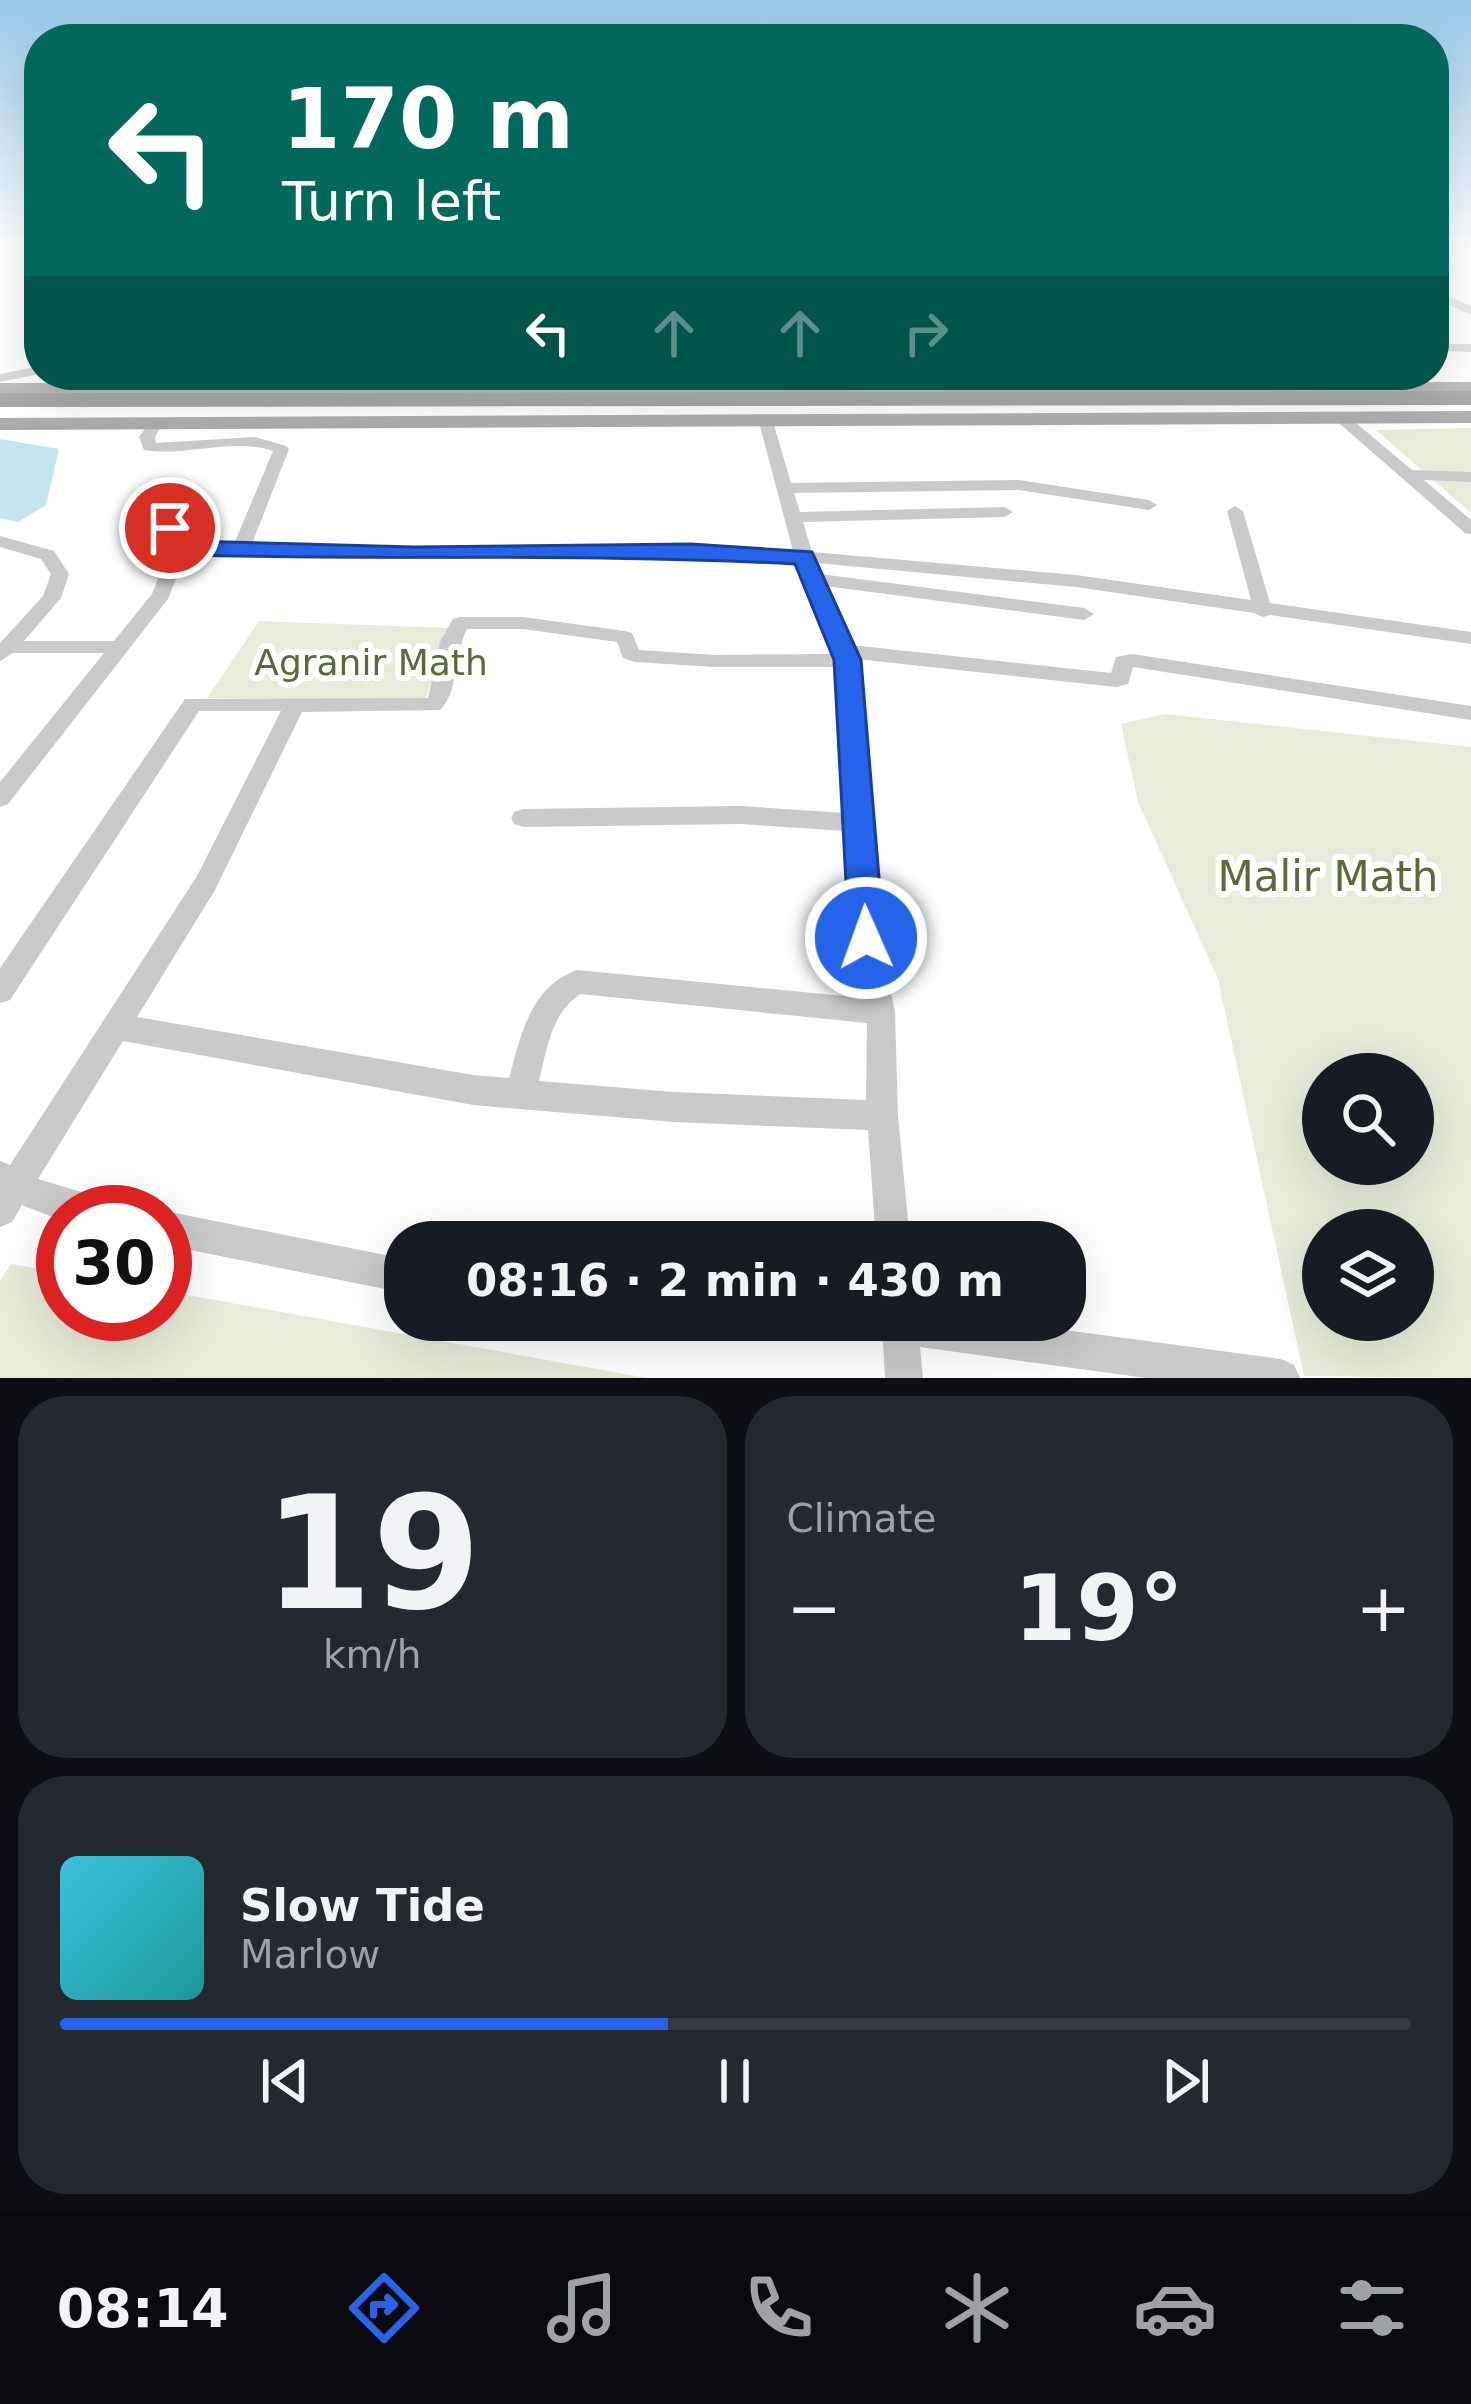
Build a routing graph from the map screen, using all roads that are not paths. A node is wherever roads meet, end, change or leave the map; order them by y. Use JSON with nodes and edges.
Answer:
{"nodes":[{"id":1,"x":738,"y":390,"type":"edge"},
{"id":2,"x":0,"y":400,"type":"edge"},
{"id":3,"x":1471,"y":402,"type":"edge"},
{"id":4,"x":703,"y":405,"type":"junction"},
{"id":5,"x":0,"y":411,"type":"edge"},
{"id":6,"x":305,"y":416,"type":"junction"},
{"id":7,"x":1471,"y":418,"type":"edge"},
{"id":8,"x":753,"y":421,"type":"junction"},
{"id":9,"x":1345,"y":421,"type":"junction"},
{"id":10,"x":0,"y":424,"type":"edge"},
{"id":11,"x":156,"y":424,"type":"junction"},
{"id":12,"x":1414,"y":475,"type":"junction"},
{"id":13,"x":1471,"y":477,"type":"edge"},
{"id":14,"x":784,"y":488,"type":"junction"},
{"id":15,"x":1149,"y":505,"type":"dead end"},
{"id":16,"x":1235,"y":511,"type":"dead end"},
{"id":17,"x":1006,"y":512,"type":"dead end"},
{"id":18,"x":172,"y":513,"type":"dead end"},
{"id":19,"x":793,"y":517,"type":"junction"},
{"id":20,"x":1471,"y":529,"type":"edge"},
{"id":21,"x":0,"y":541,"type":"edge"},
{"id":22,"x":180,"y":546,"type":"junction"},
{"id":23,"x":242,"y":548,"type":"junction"},
{"id":24,"x":809,"y":568,"type":"junction"},
{"id":25,"x":1263,"y":611,"type":"junction"},
{"id":26,"x":1084,"y":614,"type":"dead end"},
{"id":27,"x":1471,"y":638,"type":"edge"},
{"id":28,"x":122,"y":647,"type":"junction"},
{"id":29,"x":3,"y":651,"type":"edge"},
{"id":30,"x":846,"y":656,"type":"junction"},
{"id":31,"x":295,"y":705,"type":"junction"},
{"id":32,"x":1471,"y":713,"type":"edge"},
{"id":33,"x":0,"y":797,"type":"edge"},
{"id":34,"x":523,"y":818,"type":"dead end"},
{"id":35,"x":862,"y":823,"type":"junction"},
{"id":36,"x":0,"y":991,"type":"edge"},
{"id":37,"x":881,"y":1012,"type":"junction"},
{"id":38,"x":118,"y":1028,"type":"junction"},
{"id":39,"x":520,"y":1094,"type":"junction"},
{"id":40,"x":882,"y":1116,"type":"junction"},
{"id":41,"x":6,"y":1191,"type":"edge"},
{"id":42,"x":36,"y":1198,"type":"edge"},
{"id":43,"x":891,"y":1221,"type":"edge"},
{"id":44,"x":192,"y":1233,"type":"edge"},
{"id":45,"x":384,"y":1272,"type":"edge"},
{"id":46,"x":901,"y":1341,"type":"edge"},
{"id":47,"x":1019,"y":1341,"type":"edge"},
{"id":48,"x":1236,"y":1374,"type":"edge"},
{"id":49,"x":904,"y":1378,"type":"edge"},
{"id":50,"x":1281,"y":1378,"type":"edge"}],
"edges":[{"from":1,"to":4,"type":"highway"},
{"from":2,"to":4,"type":"highway"},
{"from":3,"to":4,"type":"highway"},
{"from":4,"to":6,"type":"highway"},
{"from":4,"to":8,"type":"highway"},
{"from":5,"to":6,"type":"highway"},
{"from":6,"to":8,"type":"main road"},
{"from":6,"to":11,"type":"main road"},
{"from":7,"to":9,"type":"main road"},
{"from":8,"to":9,"type":"main road"},
{"from":8,"to":14,"type":"street"},
{"from":9,"to":12,"type":"street"},
{"from":10,"to":11,"type":"main road"},
{"from":11,"to":23,"type":"street"},
{"from":12,"to":13,"type":"street"},
{"from":12,"to":20,"type":"street"},
{"from":14,"to":15,"type":"street"},
{"from":14,"to":19,"type":"street"},
{"from":16,"to":25,"type":"street"},
{"from":17,"to":19,"type":"street"},
{"from":18,"to":22,"type":"street"},
{"from":19,"to":24,"type":"street"},
{"from":21,"to":29,"type":"street"},
{"from":22,"to":23,"type":"street"},
{"from":22,"to":28,"type":"street"},
{"from":23,"to":24,"type":"street"},
{"from":24,"to":25,"type":"street"},
{"from":24,"to":26,"type":"street"},
{"from":24,"to":30,"type":"street"},
{"from":25,"to":27,"type":"street"},
{"from":28,"to":29,"type":"street"},
{"from":28,"to":33,"type":"street"},
{"from":30,"to":31,"type":"street"},
{"from":30,"to":32,"type":"street"},
{"from":30,"to":35,"type":"street"},
{"from":31,"to":36,"type":"street"},
{"from":31,"to":38,"type":"street"},
{"from":34,"to":35,"type":"street"},
{"from":35,"to":37,"type":"street"},
{"from":37,"to":39,"type":"street"},
{"from":37,"to":40,"type":"street"},
{"from":38,"to":39,"type":"street"},
{"from":38,"to":41,"type":"street"},
{"from":39,"to":40,"type":"street"},
{"from":40,"to":43,"type":"street"},
{"from":41,"to":42,"type":"street"},
{"from":44,"to":45,"type":"street"},
{"from":46,"to":49,"type":"street"},
{"from":47,"to":48,"type":"street"},
{"from":48,"to":50,"type":"street"}]}
